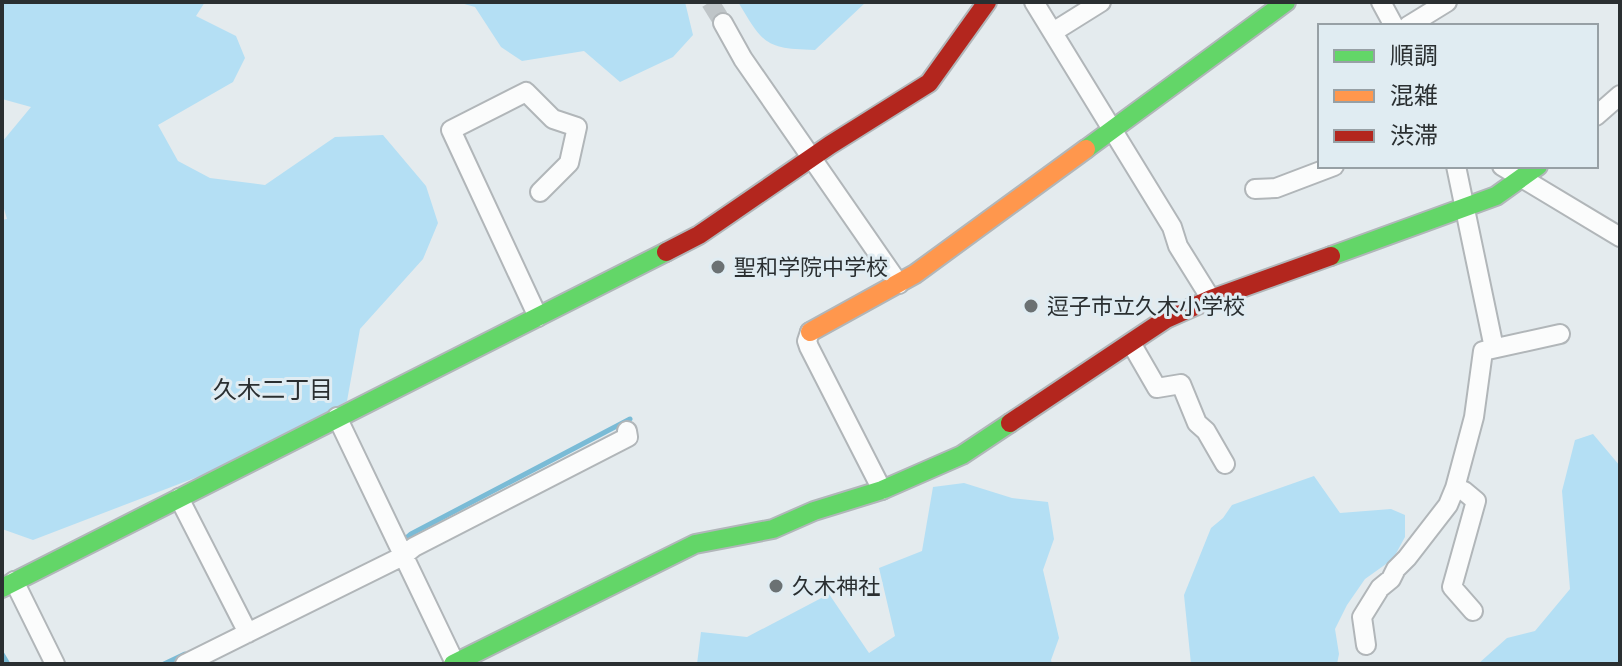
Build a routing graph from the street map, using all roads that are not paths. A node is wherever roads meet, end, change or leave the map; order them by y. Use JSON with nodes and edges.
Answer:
{"nodes":[{"id":1,"x":987,"y":2,"type":"edge"},
{"id":2,"x":1034,"y":2,"type":"edge"},
{"id":3,"x":1101,"y":2,"type":"edge"},
{"id":4,"x":1286,"y":2,"type":"edge"},
{"id":5,"x":1381,"y":2,"type":"edge"},
{"id":6,"x":1447,"y":2,"type":"edge"},
{"id":7,"x":723,"y":23,"type":"tunnel mouth"},
{"id":8,"x":1393,"y":24,"type":"edge"},
{"id":9,"x":1411,"y":24,"type":"edge"},
{"id":10,"x":1053,"y":32,"type":"junction"},
{"id":11,"x":1620,"y":95,"type":"edge"},
{"id":12,"x":1598,"y":114,"type":"edge"},
{"id":13,"x":1112,"y":128,"type":"junction"},
{"id":14,"x":811,"y":160,"type":"junction"},
{"id":15,"x":1329,"y":168,"type":"edge"},
{"id":16,"x":1456,"y":168,"type":"edge"},
{"id":17,"x":1505,"y":168,"type":"edge"},
{"id":18,"x":1536,"y":168,"type":"edge"},
{"id":19,"x":1523,"y":179,"type":"junction"},
{"id":20,"x":1255,"y":189,"type":"dead end"},
{"id":21,"x":540,"y":192,"type":"dead end"},
{"id":22,"x":1465,"y":209,"type":"junction"},
{"id":23,"x":1620,"y":237,"type":"edge"},
{"id":24,"x":899,"y":284,"type":"junction"},
{"id":25,"x":1211,"y":299,"type":"junction"},
{"id":26,"x":538,"y":317,"type":"junction"},
{"id":27,"x":1560,"y":334,"type":"dead end"},
{"id":28,"x":1131,"y":343,"type":"junction"},
{"id":29,"x":1494,"y":348,"type":"junction"},
{"id":30,"x":337,"y":417,"type":"junction"},
{"id":31,"x":627,"y":431,"type":"dead end"},
{"id":32,"x":1225,"y":464,"type":"dead end"},
{"id":33,"x":1455,"y":488,"type":"junction"},
{"id":34,"x":882,"y":490,"type":"junction"},
{"id":35,"x":179,"y":498,"type":"junction"},
{"id":36,"x":400,"y":549,"type":"junction"},
{"id":37,"x":8,"y":585,"type":"edge"},
{"id":38,"x":1473,"y":611,"type":"dead end"},
{"id":39,"x":245,"y":628,"type":"junction"},
{"id":40,"x":1366,"y":645,"type":"dead end"},
{"id":41,"x":454,"y":663,"type":"edge"},
{"id":42,"x":55,"y":664,"type":"edge"},
{"id":43,"x":185,"y":664,"type":"edge"}],
"edges":[{"from":1,"to":14,"type":"street"},
{"from":2,"to":10,"type":"street"},
{"from":3,"to":10,"type":"street"},
{"from":4,"to":13,"type":"street"},
{"from":5,"to":8,"type":"street"},
{"from":6,"to":9,"type":"street"},
{"from":7,"to":14,"type":"street"},
{"from":10,"to":13,"type":"street"},
{"from":11,"to":12,"type":"street"},
{"from":13,"to":24,"type":"street"},
{"from":13,"to":25,"type":"street"},
{"from":14,"to":24,"type":"street"},
{"from":14,"to":26,"type":"street"},
{"from":15,"to":20,"type":"street"},
{"from":16,"to":22,"type":"street"},
{"from":17,"to":19,"type":"street"},
{"from":18,"to":19,"type":"street"},
{"from":19,"to":22,"type":"street"},
{"from":19,"to":23,"type":"street"},
{"from":21,"to":26,"type":"street"},
{"from":22,"to":25,"type":"street"},
{"from":22,"to":29,"type":"street"},
{"from":24,"to":34,"type":"street"},
{"from":25,"to":28,"type":"street"},
{"from":26,"to":30,"type":"street"},
{"from":27,"to":29,"type":"street"},
{"from":28,"to":32,"type":"street"},
{"from":28,"to":34,"type":"street"},
{"from":29,"to":33,"type":"street"},
{"from":30,"to":35,"type":"street"},
{"from":30,"to":36,"type":"street"},
{"from":31,"to":36,"type":"street"},
{"from":33,"to":38,"type":"street"},
{"from":33,"to":40,"type":"street"},
{"from":34,"to":41,"type":"street"},
{"from":35,"to":37,"type":"street"},
{"from":35,"to":39,"type":"street"},
{"from":36,"to":39,"type":"street"},
{"from":36,"to":41,"type":"street"},
{"from":37,"to":42,"type":"street"},
{"from":39,"to":43,"type":"street"}]}
